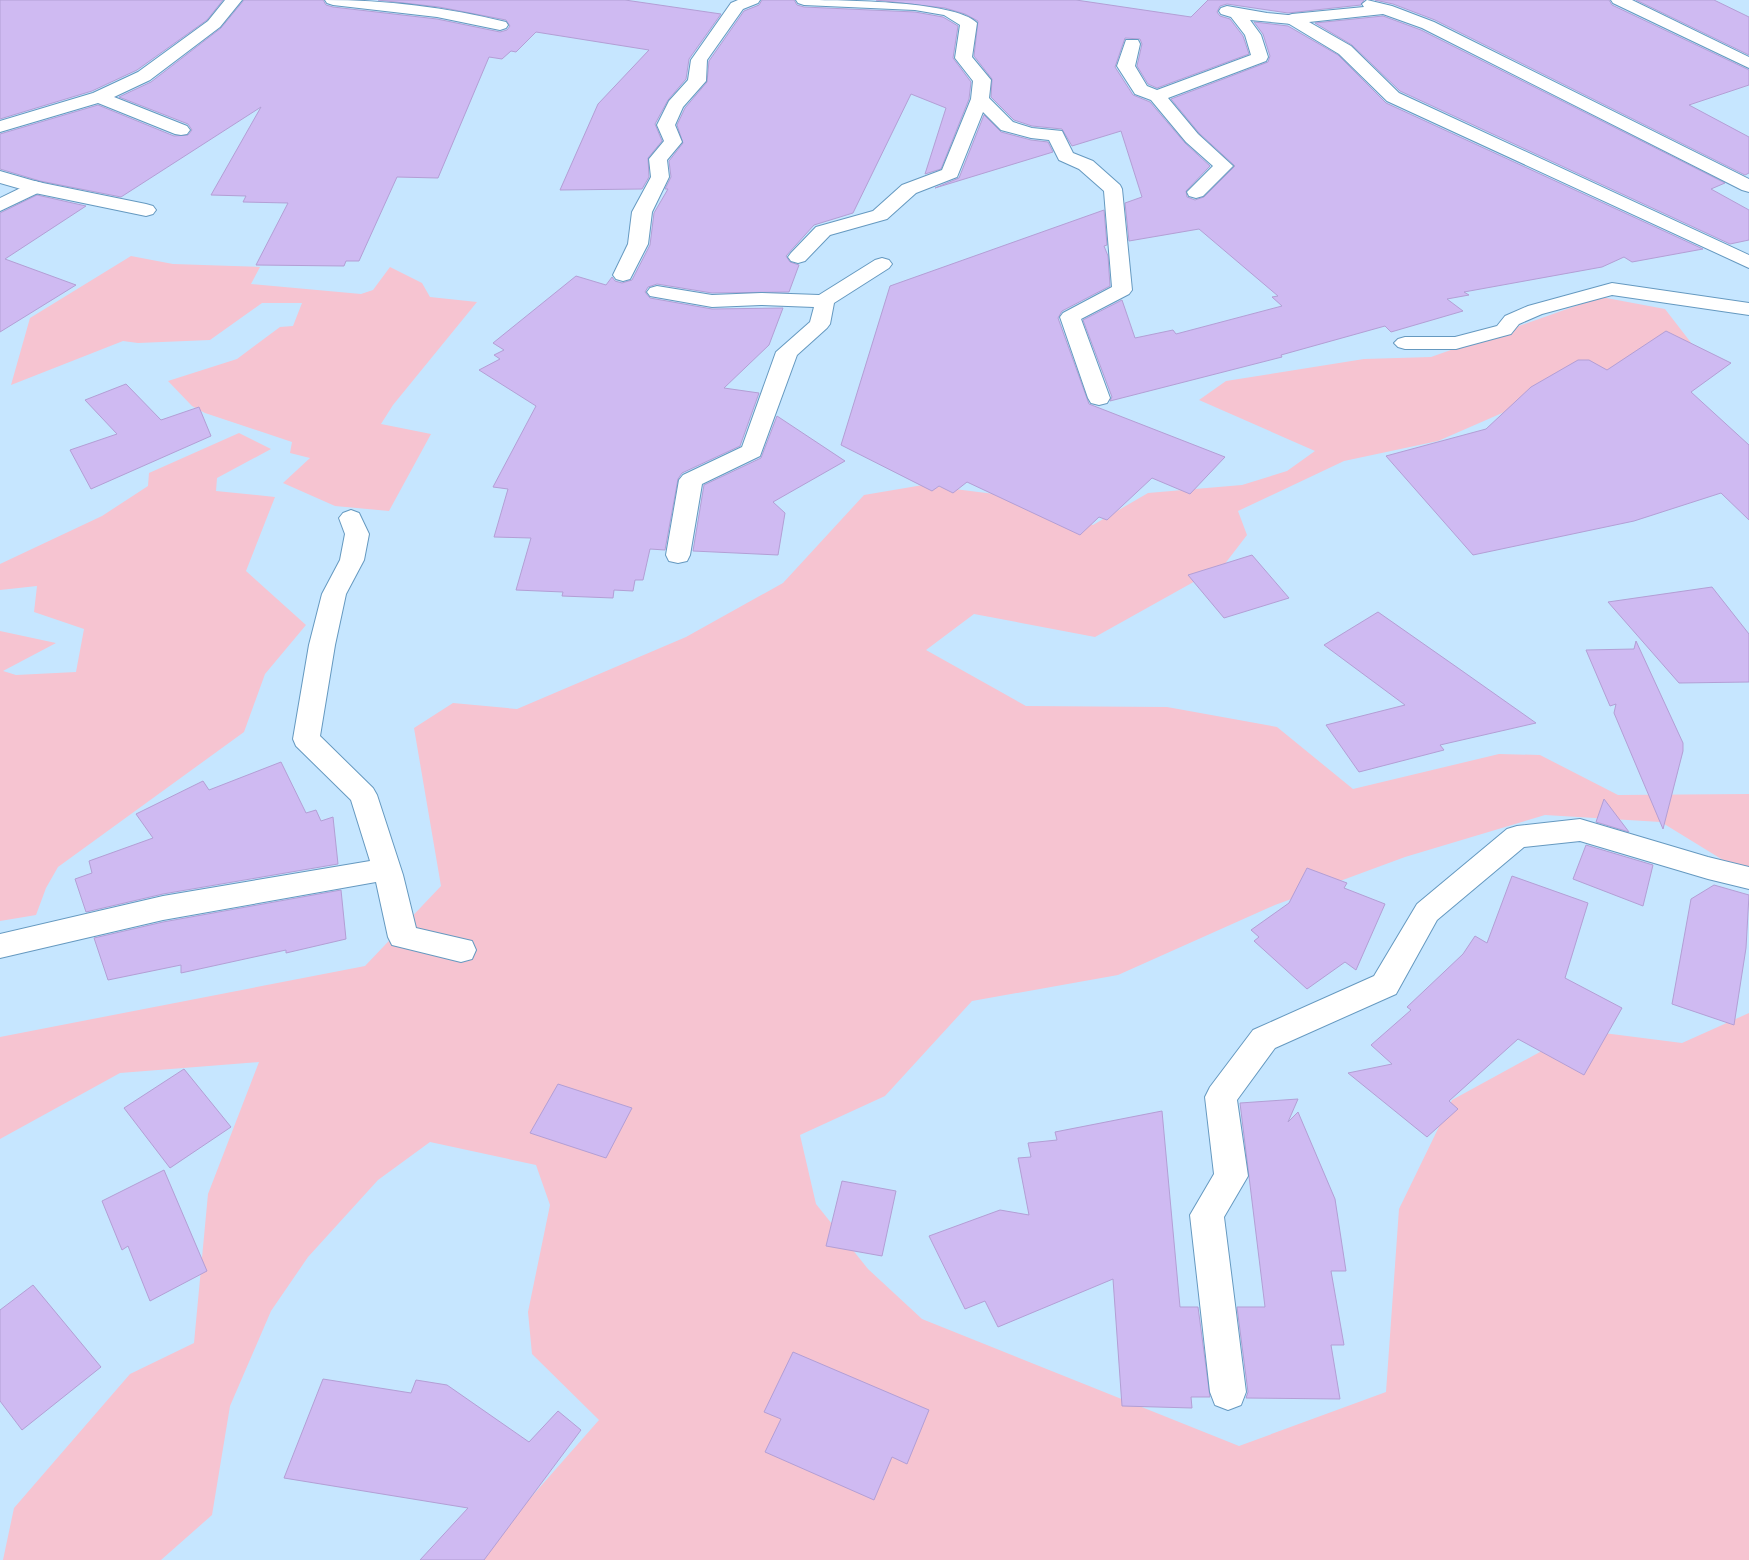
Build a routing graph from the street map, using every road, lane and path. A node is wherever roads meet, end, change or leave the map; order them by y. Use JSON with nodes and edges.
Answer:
{"nodes":[{"id":1,"x":234,"y":0,"type":"edge"},
{"id":2,"x":333,"y":0,"type":"edge"},
{"id":3,"x":752,"y":0,"type":"edge"},
{"id":4,"x":804,"y":0,"type":"edge"},
{"id":5,"x":1358,"y":0,"type":"edge"},
{"id":6,"x":1619,"y":0,"type":"edge"},
{"id":7,"x":1386,"y":9,"type":"junction"},
{"id":8,"x":1292,"y":19,"type":"junction"},
{"id":9,"x":500,"y":25,"type":"dead end"},
{"id":10,"x":1132,"y":44,"type":"dead end"},
{"id":11,"x":1749,"y":63,"type":"edge"},
{"id":12,"x":1157,"y":96,"type":"junction"},
{"id":13,"x":99,"y":97,"type":"junction"},
{"id":14,"x":980,"y":99,"type":"junction"},
{"id":15,"x":0,"y":127,"type":"edge"},
{"id":16,"x":181,"y":130,"type":"dead end"},
{"id":17,"x":0,"y":177,"type":"edge"},
{"id":18,"x":1749,"y":186,"type":"edge"},
{"id":19,"x":34,"y":187,"type":"junction"},
{"id":20,"x":1196,"y":192,"type":"dead end"},
{"id":21,"x":0,"y":205,"type":"edge"},
{"id":22,"x":146,"y":210,"type":"dead end"},
{"id":23,"x":798,"y":257,"type":"dead end"},
{"id":24,"x":1749,"y":262,"type":"edge"},
{"id":25,"x":882,"y":264,"type":"dead end"},
{"id":26,"x":623,"y":274,"type":"dead end"},
{"id":27,"x":658,"y":292,"type":"dead end"},
{"id":28,"x":823,"y":301,"type":"junction"},
{"id":29,"x":1749,"y":309,"type":"edge"},
{"id":30,"x":1405,"y":343,"type":"dead end"},
{"id":31,"x":1099,"y":398,"type":"dead end"},
{"id":32,"x":350,"y":518,"type":"dead end"},
{"id":33,"x":678,"y":556,"type":"dead end"},
{"id":34,"x":386,"y":869,"type":"junction"},
{"id":35,"x":1749,"y":878,"type":"edge"},
{"id":36,"x":0,"y":946,"type":"edge"},
{"id":37,"x":461,"y":950,"type":"dead end"},
{"id":38,"x":1228,"y":1392,"type":"dead end"}],
"edges":[{"from":1,"to":13,"type":"street"},
{"from":2,"to":9,"type":"street"},
{"from":3,"to":26,"type":"street"},
{"from":4,"to":14,"type":"street"},
{"from":5,"to":7,"type":"street"},
{"from":6,"to":11,"type":"street"},
{"from":7,"to":8,"type":"street"},
{"from":7,"to":18,"type":"street"},
{"from":8,"to":12,"type":"street"},
{"from":8,"to":24,"type":"street"},
{"from":10,"to":12,"type":"street"},
{"from":12,"to":20,"type":"street"},
{"from":13,"to":15,"type":"street"},
{"from":13,"to":16,"type":"street"},
{"from":14,"to":23,"type":"street"},
{"from":14,"to":31,"type":"street"},
{"from":17,"to":19,"type":"street"},
{"from":19,"to":21,"type":"street"},
{"from":19,"to":22,"type":"street"},
{"from":25,"to":28,"type":"street"},
{"from":27,"to":28,"type":"street"},
{"from":28,"to":33,"type":"street"},
{"from":29,"to":30,"type":"street"},
{"from":32,"to":34,"type":"street"},
{"from":34,"to":36,"type":"street"},
{"from":34,"to":37,"type":"street"},
{"from":35,"to":38,"type":"street"}]}
